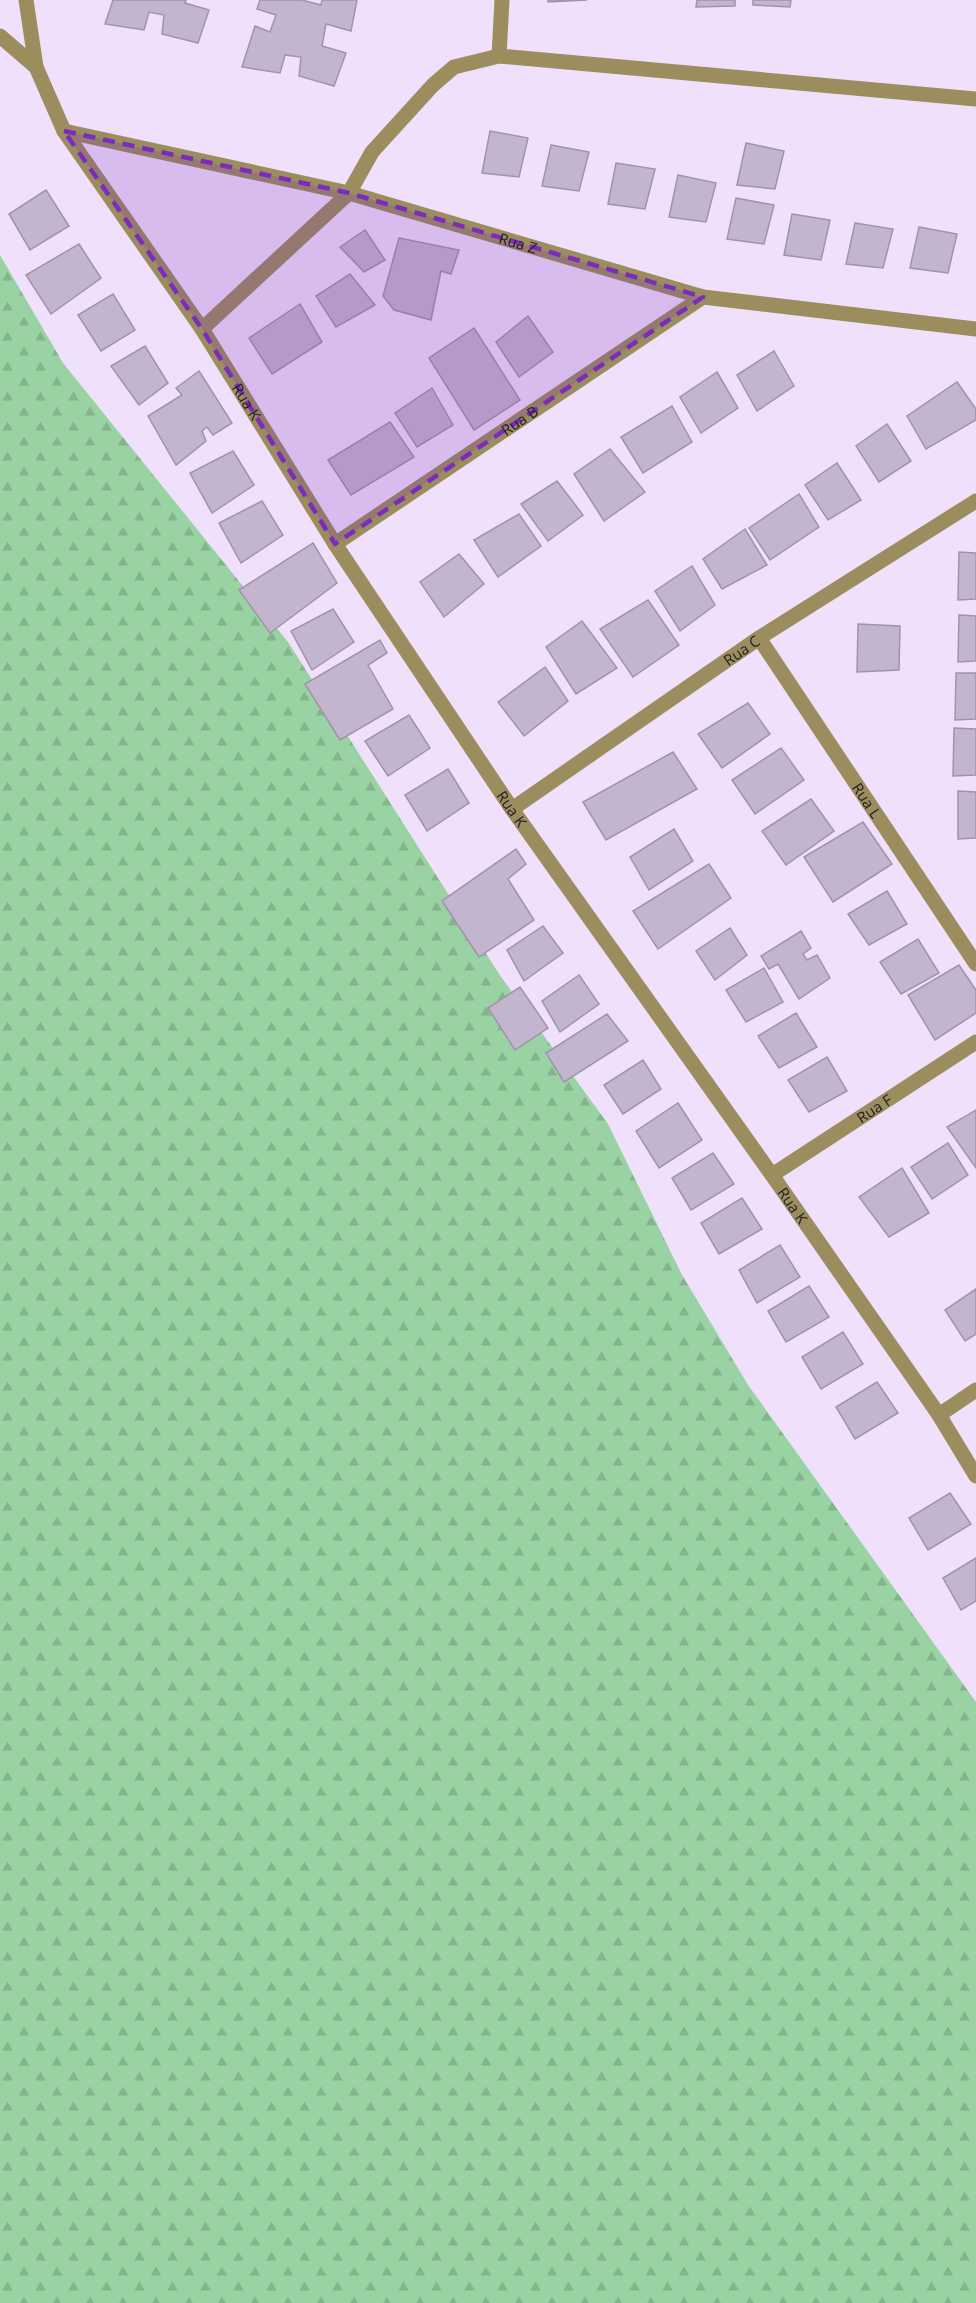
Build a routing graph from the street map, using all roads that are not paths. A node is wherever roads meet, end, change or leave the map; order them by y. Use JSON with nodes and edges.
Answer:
{"nodes":[{"id":1,"x":26,"y":0,"type":"edge"},
{"id":2,"x":502,"y":0,"type":"edge"},
{"id":3,"x":0,"y":36,"type":"edge"},
{"id":4,"x":499,"y":56,"type":"junction"},
{"id":5,"x":36,"y":67,"type":"junction"},
{"id":6,"x":976,"y":99,"type":"edge"},
{"id":7,"x":64,"y":131,"type":"junction"},
{"id":8,"x":349,"y":193,"type":"junction"},
{"id":9,"x":703,"y":297,"type":"junction"},
{"id":10,"x":202,"y":329,"type":"junction"},
{"id":11,"x":976,"y":329,"type":"edge"},
{"id":12,"x":976,"y":501,"type":"edge"},
{"id":13,"x":335,"y":544,"type":"junction"},
{"id":14,"x":759,"y":638,"type":"junction"},
{"id":15,"x":512,"y":809,"type":"junction"},
{"id":16,"x":976,"y":964,"type":"edge"},
{"id":17,"x":976,"y":1042,"type":"edge"},
{"id":18,"x":772,"y":1175,"type":"junction"},
{"id":19,"x":976,"y":1390,"type":"edge"},
{"id":20,"x":939,"y":1415,"type":"junction"},
{"id":21,"x":976,"y":1476,"type":"edge"}],
"edges":[{"from":1,"to":5,"type":"street"},
{"from":2,"to":4,"type":"street"},
{"from":3,"to":5,"type":"street"},
{"from":4,"to":6,"type":"street"},
{"from":4,"to":8,"type":"street"},
{"from":5,"to":7,"type":"street","name":"Rua K"},
{"from":7,"to":8,"type":"street","name":"Rua Z"},
{"from":7,"to":10,"type":"street","name":"Rua K"},
{"from":8,"to":9,"type":"street","name":"Rua Z"},
{"from":8,"to":10,"type":"street"},
{"from":9,"to":11,"type":"street","name":"Rua Z"},
{"from":9,"to":13,"type":"street","name":"Rua B"},
{"from":10,"to":13,"type":"street","name":"Rua K"},
{"from":12,"to":14,"type":"street","name":"Rua C"},
{"from":13,"to":15,"type":"street","name":"Rua K"},
{"from":14,"to":15,"type":"street","name":"Rua C"},
{"from":14,"to":16,"type":"street","name":"Rua L"},
{"from":15,"to":18,"type":"street","name":"Rua K"},
{"from":17,"to":18,"type":"street","name":"Rua F"},
{"from":18,"to":20,"type":"street","name":"Rua K"},
{"from":19,"to":20,"type":"street"},
{"from":20,"to":21,"type":"street","name":"Rua K"}]}
